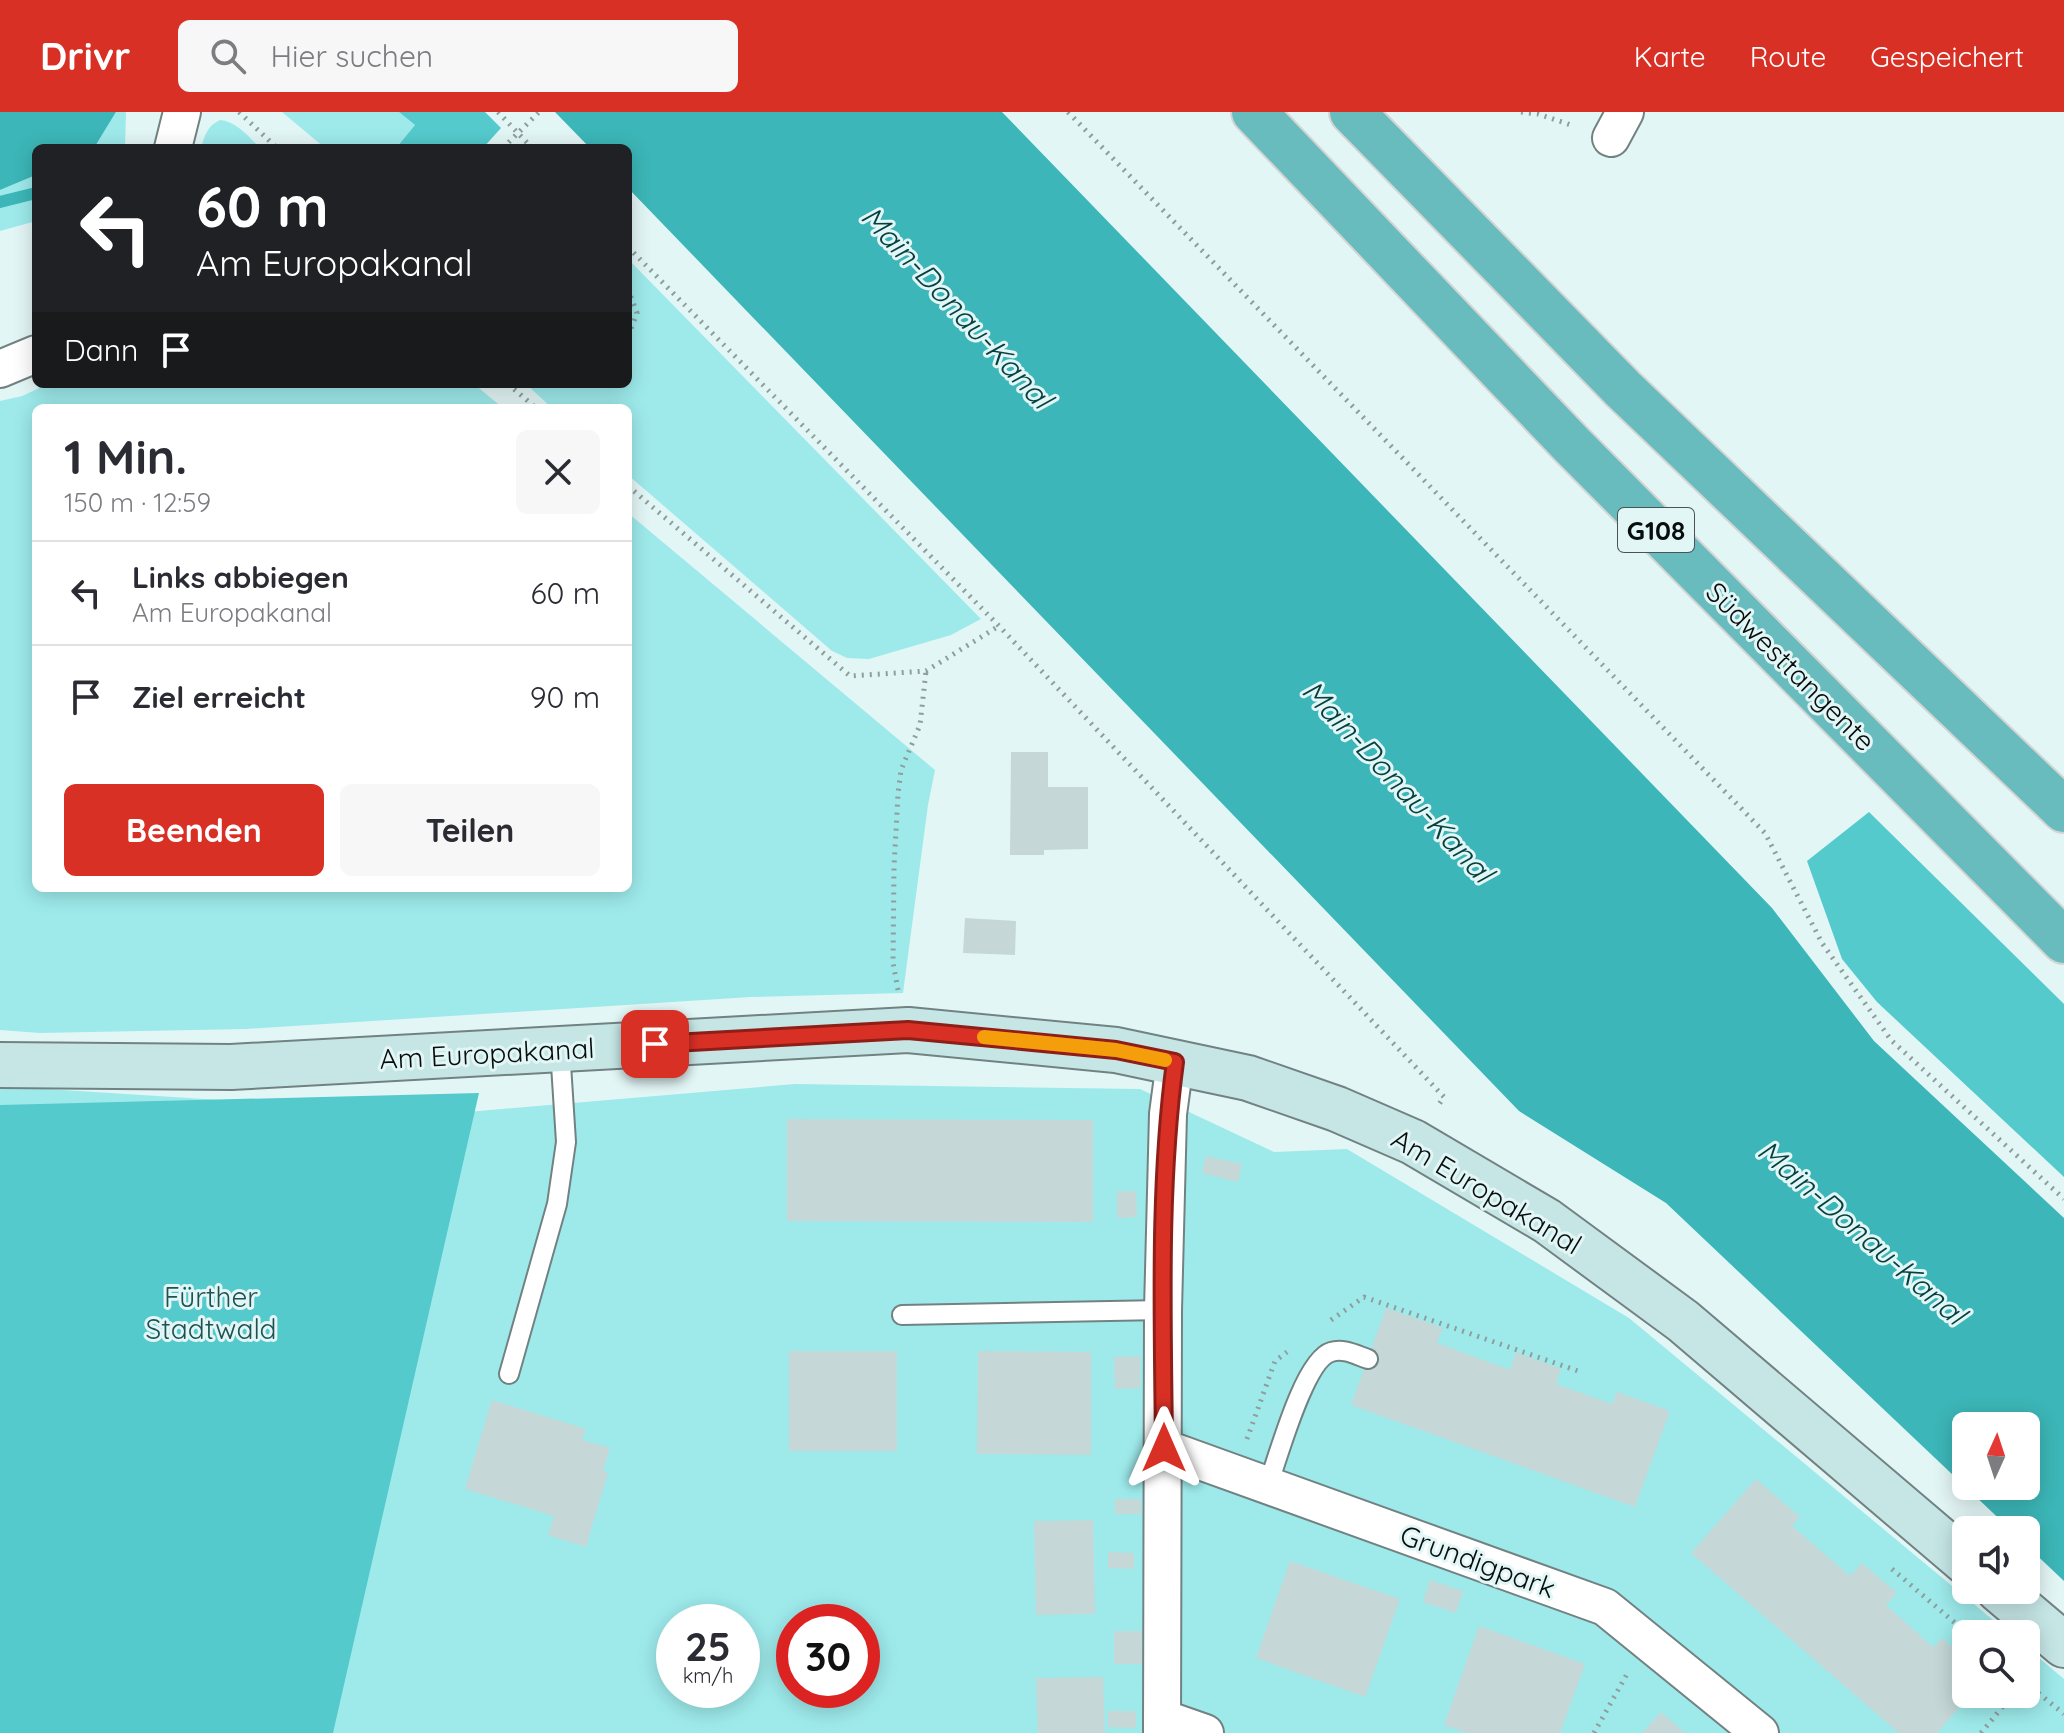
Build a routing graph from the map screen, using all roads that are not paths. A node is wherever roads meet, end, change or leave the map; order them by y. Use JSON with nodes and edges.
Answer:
{"nodes":[{"id":1,"x":182,"y":112,"type":"edge"},
{"id":2,"x":1254,"y":112,"type":"edge"},
{"id":3,"x":1352,"y":112,"type":"edge"},
{"id":4,"x":174,"y":144,"type":"edge"},
{"id":5,"x":32,"y":356,"type":"edge"},
{"id":6,"x":0,"y":369,"type":"edge"},
{"id":7,"x":2064,"y":810,"type":"edge"},
{"id":8,"x":2064,"y":941,"type":"edge"},
{"id":9,"x":560,"y":1049,"type":"junction"},
{"id":10,"x":1175,"y":1062,"type":"junction"},
{"id":11,"x":0,"y":1065,"type":"edge"},
{"id":12,"x":1163,"y":1310,"type":"junction"},
{"id":13,"x":902,"y":1315,"type":"dead end"},
{"id":14,"x":1368,"y":1359,"type":"dead end"},
{"id":15,"x":509,"y":1374,"type":"dead end"},
{"id":16,"x":1164,"y":1448,"type":"junction"},
{"id":17,"x":1268,"y":1485,"type":"junction"},
{"id":18,"x":1952,"y":1550,"type":"edge"},
{"id":19,"x":2016,"y":1604,"type":"edge"},
{"id":20,"x":2064,"y":1645,"type":"edge"},
{"id":21,"x":1162,"y":1726,"type":"edge"},
{"id":22,"x":1205,"y":1733,"type":"edge"},
{"id":23,"x":1760,"y":1733,"type":"edge"}],
"edges":[{"from":1,"to":4,"type":"street"},
{"from":2,"to":8,"type":"highway","name":"Südwesttangente","number":"G108"},
{"from":3,"to":7,"type":"highway","number":"G108"},
{"from":5,"to":6,"type":"street"},
{"from":9,"to":10,"type":"main road","name":"Am Europakanal"},
{"from":9,"to":11,"type":"main road","name":"Am Europakanal"},
{"from":9,"to":15,"type":"lane"},
{"from":10,"to":12,"type":"street"},
{"from":10,"to":18,"type":"main road","name":"Am Europakanal"},
{"from":12,"to":13,"type":"lane"},
{"from":12,"to":16,"type":"street"},
{"from":14,"to":17,"type":"lane"},
{"from":16,"to":17,"type":"street","name":"Grundigpark"},
{"from":16,"to":21,"type":"street"},
{"from":17,"to":23,"type":"street","name":"Grundigpark"},
{"from":19,"to":20,"type":"main road"},
{"from":21,"to":22,"type":"street"}]}
